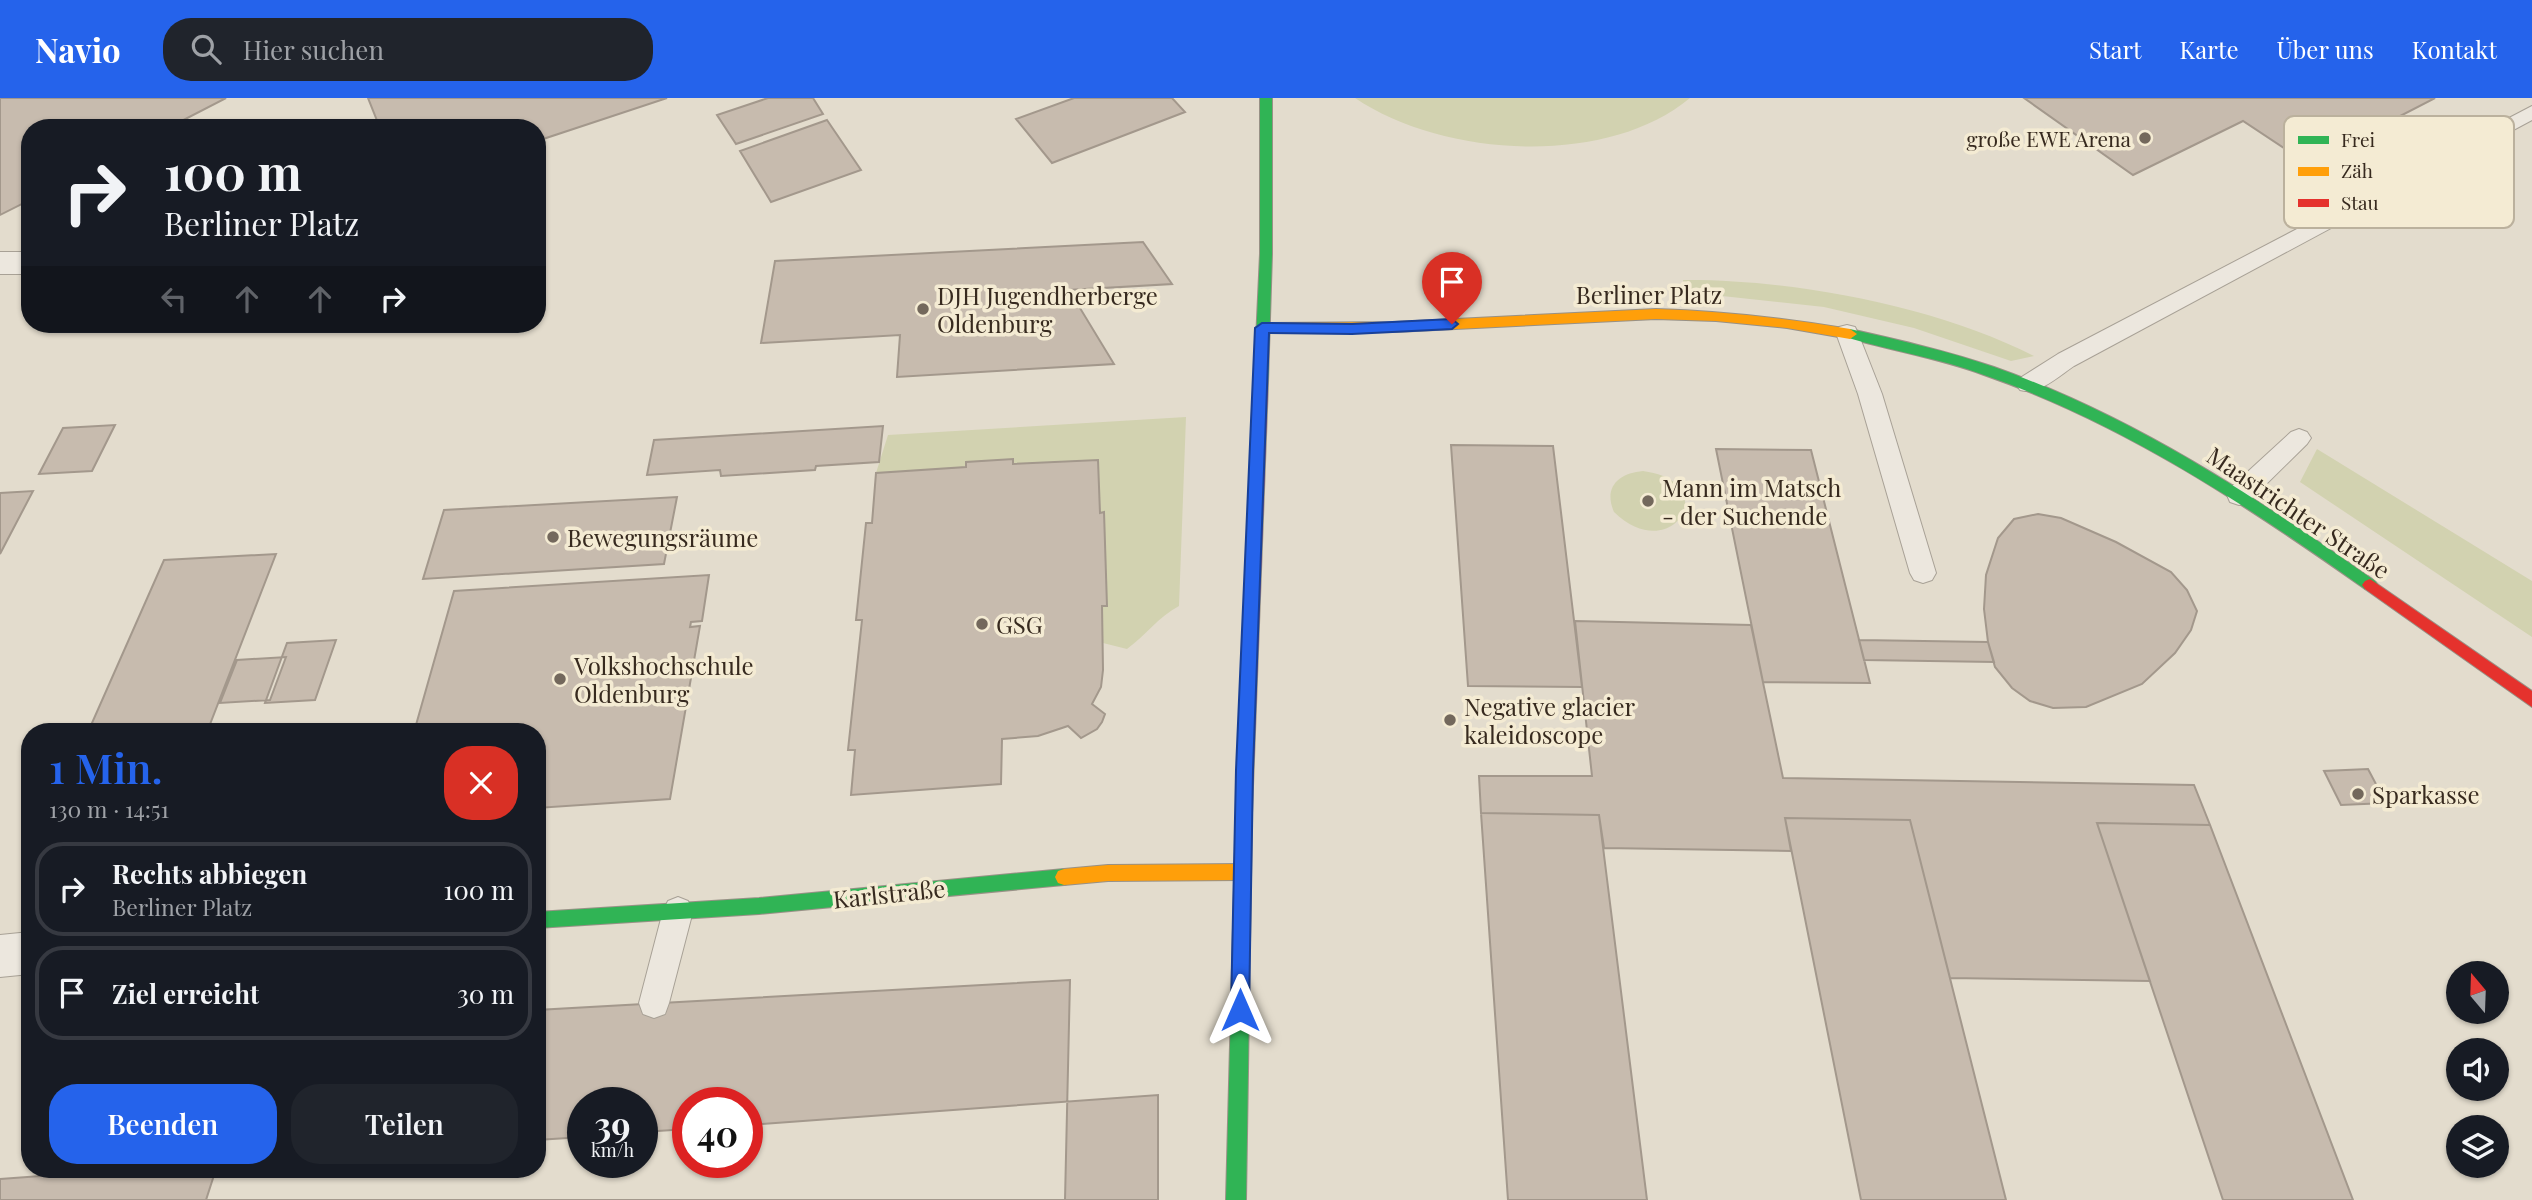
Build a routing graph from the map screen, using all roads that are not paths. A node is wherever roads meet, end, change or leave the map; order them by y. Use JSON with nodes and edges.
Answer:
{"nodes":[{"id":1,"x":1266,"y":98,"type":"edge"},
{"id":2,"x":2532,"y":112,"type":"edge"},
{"id":3,"x":2514,"y":122,"type":"edge"},
{"id":4,"x":2312,"y":228,"type":"edge"},
{"id":5,"x":0,"y":263,"type":"edge"},
{"id":6,"x":21,"y":263,"type":"edge"},
{"id":7,"x":1262,"y":328,"type":"junction"},
{"id":8,"x":1847,"y":333,"type":"junction"},
{"id":9,"x":2028,"y":384,"type":"junction"},
{"id":10,"x":2299,"y":438,"type":"dead end"},
{"id":11,"x":2239,"y":495,"type":"junction"},
{"id":12,"x":1923,"y":573,"type":"dead end"},
{"id":13,"x":2532,"y":699,"type":"edge"},
{"id":14,"x":1242,"y":872,"type":"junction"},
{"id":15,"x":678,"y":911,"type":"junction"},
{"id":16,"x":546,"y":919,"type":"edge"},
{"id":17,"x":21,"y":954,"type":"edge"},
{"id":18,"x":0,"y":956,"type":"edge"},
{"id":19,"x":654,"y":1003,"type":"dead end"},
{"id":20,"x":1236,"y":1200,"type":"edge"}],
"edges":[{"from":1,"to":7,"type":"street"},
{"from":2,"to":3,"type":"lane"},
{"from":4,"to":9,"type":"lane"},
{"from":5,"to":6,"type":"street"},
{"from":7,"to":8,"type":"street","name":"Berliner Platz"},
{"from":7,"to":14,"type":"street"},
{"from":8,"to":9,"type":"street","name":"Berliner Platz"},
{"from":8,"to":12,"type":"lane"},
{"from":9,"to":11,"type":"street","name":"Maastrichter Straße"},
{"from":10,"to":11,"type":"lane"},
{"from":11,"to":13,"type":"street","name":"Maastrichter Straße"},
{"from":14,"to":15,"type":"street","name":"Karlstraße"},
{"from":14,"to":20,"type":"street"},
{"from":15,"to":16,"type":"street","name":"Karlstraße"},
{"from":15,"to":19,"type":"lane"},
{"from":17,"to":18,"type":"street"}]}
